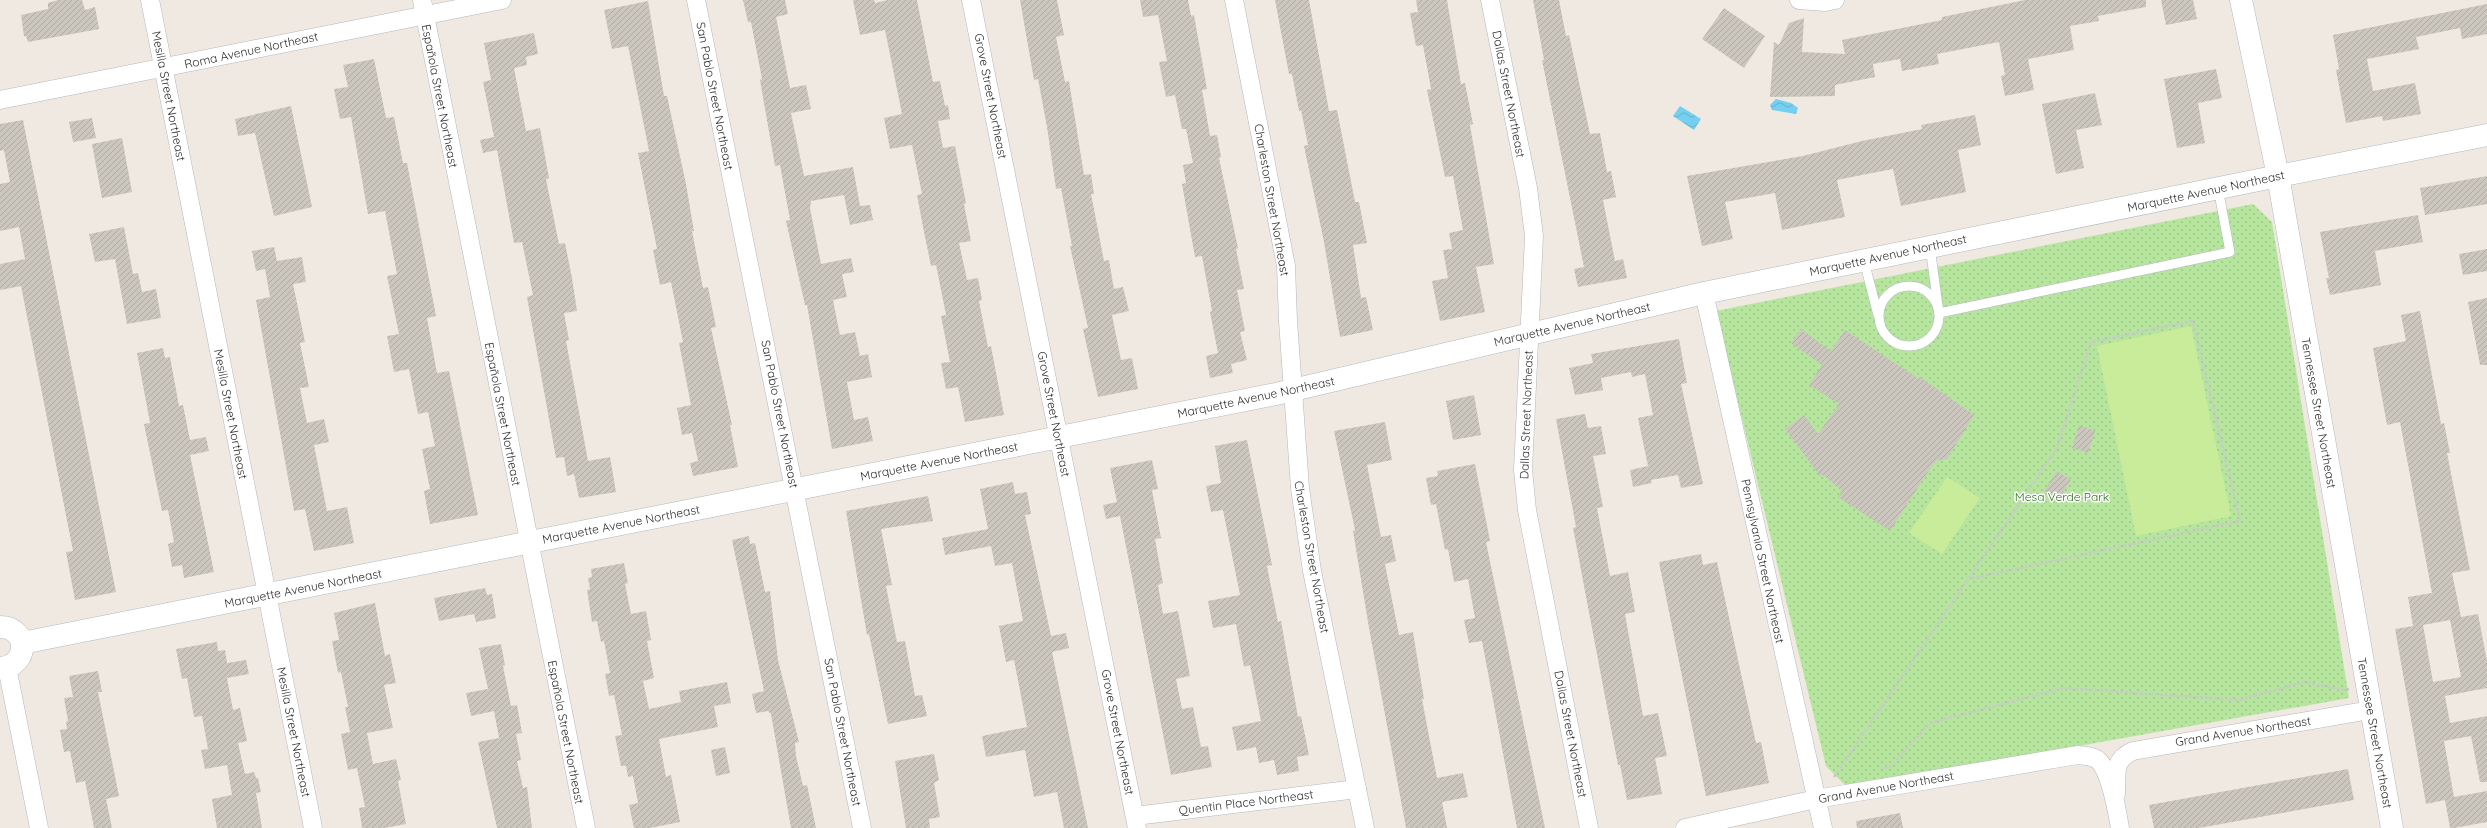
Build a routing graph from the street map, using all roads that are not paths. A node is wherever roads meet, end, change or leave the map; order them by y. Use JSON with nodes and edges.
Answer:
{"nodes":[{"id":1,"x":150,"y":0,"type":"edge"},
{"id":2,"x":502,"y":0,"type":"edge"},
{"id":3,"x":696,"y":0,"type":"edge"},
{"id":4,"x":971,"y":0,"type":"edge"},
{"id":5,"x":1234,"y":0,"type":"edge"},
{"id":6,"x":1490,"y":0,"type":"edge"},
{"id":7,"x":1799,"y":0,"type":"edge"},
{"id":8,"x":1835,"y":0,"type":"edge"},
{"id":9,"x":2241,"y":0,"type":"edge"},
{"id":10,"x":423,"y":7,"type":"edge"},
{"id":11,"x":163,"y":68,"type":"junction"},
{"id":12,"x":0,"y":100,"type":"edge"},
{"id":13,"x":2487,"y":135,"type":"edge"},
{"id":14,"x":2278,"y":176,"type":"junction"},
{"id":15,"x":2218,"y":188,"type":"junction"},
{"id":16,"x":1930,"y":247,"type":"junction"},
{"id":17,"x":1864,"y":260,"type":"junction"},
{"id":18,"x":1704,"y":293,"type":"junction"},
{"id":19,"x":1939,"y":313,"type":"junction"},
{"id":20,"x":1880,"y":323,"type":"junction"},
{"id":21,"x":1529,"y":334,"type":"junction"},
{"id":22,"x":1293,"y":390,"type":"junction"},
{"id":23,"x":1059,"y":438,"type":"junction"},
{"id":24,"x":795,"y":489,"type":"junction"},
{"id":25,"x":528,"y":542,"type":"junction"},
{"id":26,"x":267,"y":595,"type":"junction"},
{"id":27,"x":0,"y":627,"type":"edge"},
{"id":28,"x":22,"y":643,"type":"junction"},
{"id":29,"x":3,"y":668,"type":"edge"},
{"id":30,"x":2370,"y":710,"type":"junction"},
{"id":31,"x":1357,"y":789,"type":"junction"},
{"id":32,"x":1816,"y":799,"type":"junction"},
{"id":33,"x":2116,"y":805,"type":"junction"},
{"id":34,"x":1136,"y":822,"type":"edge"},
{"id":35,"x":39,"y":828,"type":"edge"},
{"id":36,"x":313,"y":828,"type":"edge"},
{"id":37,"x":586,"y":828,"type":"edge"},
{"id":38,"x":862,"y":828,"type":"edge"},
{"id":39,"x":1365,"y":828,"type":"edge"},
{"id":40,"x":1589,"y":828,"type":"edge"},
{"id":41,"x":1685,"y":828,"type":"edge"},
{"id":42,"x":1822,"y":828,"type":"edge"},
{"id":43,"x":2120,"y":828,"type":"edge"},
{"id":44,"x":2392,"y":828,"type":"edge"}],
"edges":[{"from":1,"to":11,"type":"street","name":"Mesilla Street Northeast"},
{"from":2,"to":10,"type":"street","name":"Roma Avenue Northeast"},
{"from":3,"to":24,"type":"street","name":"San Pablo Street Northeast"},
{"from":4,"to":23,"type":"street","name":"Grove Street Northeast"},
{"from":5,"to":22,"type":"street","name":"Charleston Street Northeast"},
{"from":6,"to":21,"type":"street","name":"Dallas Street Northeast"},
{"from":7,"to":8,"type":"street"},
{"from":9,"to":14,"type":"street","name":"Tennessee Street Northeast"},
{"from":10,"to":11,"type":"street","name":"Roma Avenue Northeast"},
{"from":10,"to":25,"type":"street","name":"Española Street Northeast"},
{"from":11,"to":12,"type":"street","name":"Roma Avenue Northeast"},
{"from":11,"to":26,"type":"street","name":"Mesilla Street Northeast"},
{"from":13,"to":14,"type":"street","name":"Marquette Avenue Northeast"},
{"from":14,"to":15,"type":"street","name":"Marquette Avenue Northeast"},
{"from":14,"to":30,"type":"street","name":"Tennessee Street Northeast"},
{"from":15,"to":16,"type":"street","name":"Marquette Avenue Northeast"},
{"from":15,"to":19,"type":"lane"},
{"from":16,"to":17,"type":"street","name":"Marquette Avenue Northeast"},
{"from":16,"to":19,"type":"lane"},
{"from":17,"to":18,"type":"street","name":"Marquette Avenue Northeast"},
{"from":17,"to":20,"type":"lane"},
{"from":18,"to":21,"type":"street","name":"Marquette Avenue Northeast"},
{"from":18,"to":32,"type":"street","name":"Pennsylvania Street Northeast"},
{"from":19,"to":20,"type":"lane"},
{"from":19,"to":20,"type":"lane"},
{"from":21,"to":22,"type":"street","name":"Marquette Avenue Northeast"},
{"from":21,"to":40,"type":"street","name":"Dallas Street Northeast"},
{"from":22,"to":23,"type":"street","name":"Marquette Avenue Northeast"},
{"from":22,"to":31,"type":"street","name":"Charleston Street Northeast"},
{"from":23,"to":24,"type":"street","name":"Marquette Avenue Northeast"},
{"from":23,"to":34,"type":"street","name":"Grove Street Northeast"},
{"from":24,"to":25,"type":"street","name":"Marquette Avenue Northeast"},
{"from":24,"to":38,"type":"street","name":"San Pablo Street Northeast"},
{"from":25,"to":26,"type":"street","name":"Marquette Avenue Northeast"},
{"from":25,"to":37,"type":"street","name":"Española Street Northeast"},
{"from":26,"to":28,"type":"street","name":"Marquette Avenue Northeast"},
{"from":26,"to":36,"type":"street","name":"Mesilla Street Northeast"},
{"from":27,"to":28,"type":"street"},
{"from":28,"to":29,"type":"street"},
{"from":29,"to":35,"type":"street"},
{"from":30,"to":33,"type":"street","name":"Grand Avenue Northeast"},
{"from":30,"to":44,"type":"street","name":"Tennessee Street Northeast"},
{"from":31,"to":34,"type":"street","name":"Quentin Place Northeast"},
{"from":31,"to":39,"type":"street","name":"Charleston Street Northeast"},
{"from":32,"to":33,"type":"street","name":"Grand Avenue Northeast"},
{"from":32,"to":41,"type":"street","name":"Grand Avenue Northeast"},
{"from":32,"to":42,"type":"street","name":"Pennsylvania Street Northeast"},
{"from":33,"to":43,"type":"street"}]}
